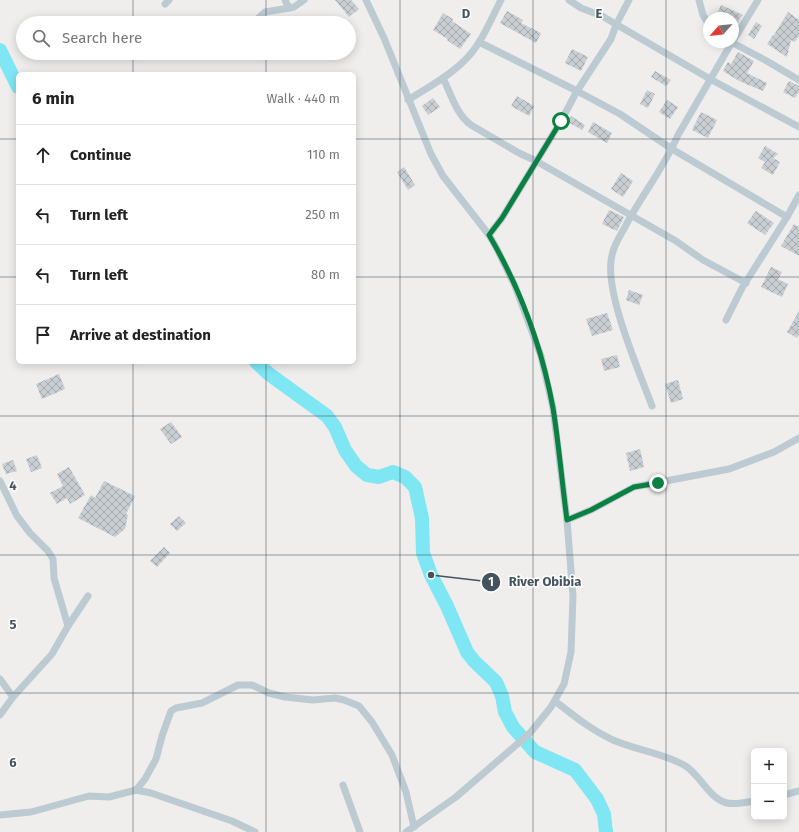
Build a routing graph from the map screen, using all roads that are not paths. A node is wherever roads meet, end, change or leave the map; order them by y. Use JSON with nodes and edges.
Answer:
{"nodes":[{"id":1,"x":285,"y":0,"type":"edge"},
{"id":2,"x":304,"y":0,"type":"edge"},
{"id":3,"x":366,"y":0,"type":"edge"},
{"id":4,"x":501,"y":0,"type":"edge"},
{"id":5,"x":569,"y":0,"type":"edge"},
{"id":6,"x":629,"y":0,"type":"edge"},
{"id":7,"x":699,"y":0,"type":"edge"},
{"id":8,"x":758,"y":0,"type":"edge"},
{"id":9,"x":289,"y":8,"type":"junction"},
{"id":10,"x":703,"y":15,"type":"edge"},
{"id":11,"x":261,"y":16,"type":"edge"},
{"id":12,"x":616,"y":25,"type":"junction"},
{"id":13,"x":739,"y":31,"type":"edge"},
{"id":14,"x":479,"y":42,"type":"junction"},
{"id":15,"x":739,"y":46,"type":"edge"},
{"id":16,"x":728,"y":48,"type":"edge"},
{"id":17,"x":443,"y":78,"type":"junction"},
{"id":18,"x":710,"y":78,"type":"junction"},
{"id":19,"x":799,"y":80,"type":"edge"},
{"id":20,"x":577,"y":91,"type":"junction"},
{"id":21,"x":408,"y":100,"type":"junction"},
{"id":22,"x":799,"y":127,"type":"edge"},
{"id":23,"x":672,"y":149,"type":"junction"},
{"id":24,"x":536,"y":161,"type":"junction"},
{"id":25,"x":799,"y":195,"type":"edge"},
{"id":26,"x":631,"y":216,"type":"junction"},
{"id":27,"x":787,"y":217,"type":"junction"},
{"id":28,"x":489,"y":235,"type":"junction"},
{"id":29,"x":746,"y":283,"type":"junction"},
{"id":30,"x":726,"y":320,"type":"dead end"},
{"id":31,"x":652,"y":406,"type":"dead end"},
{"id":32,"x":799,"y":438,"type":"edge"},
{"id":33,"x":1,"y":486,"type":"edge"},
{"id":34,"x":567,"y":520,"type":"junction"},
{"id":35,"x":88,"y":596,"type":"dead end"},
{"id":36,"x":68,"y":626,"type":"junction"},
{"id":37,"x":0,"y":679,"type":"edge"},
{"id":38,"x":13,"y":697,"type":"junction"},
{"id":39,"x":555,"y":700,"type":"junction"},
{"id":40,"x":0,"y":715,"type":"edge"},
{"id":41,"x":344,"y":785,"type":"dead end"},
{"id":42,"x":136,"y":790,"type":"junction"},
{"id":43,"x":799,"y":791,"type":"edge"},
{"id":44,"x":787,"y":794,"type":"edge"},
{"id":45,"x":751,"y":801,"type":"edge"},
{"id":46,"x":0,"y":815,"type":"edge"},
{"id":47,"x":414,"y":827,"type":"junction"},
{"id":48,"x":255,"y":832,"type":"edge"},
{"id":49,"x":360,"y":832,"type":"edge"},
{"id":50,"x":406,"y":832,"type":"edge"}],
"edges":[{"from":1,"to":9,"type":"street"},
{"from":2,"to":9,"type":"street"},
{"from":3,"to":21,"type":"street"},
{"from":4,"to":14,"type":"street"},
{"from":5,"to":12,"type":"street"},
{"from":6,"to":12,"type":"street"},
{"from":7,"to":10,"type":"street"},
{"from":8,"to":13,"type":"street"},
{"from":9,"to":11,"type":"street"},
{"from":12,"to":18,"type":"street"},
{"from":12,"to":20,"type":"street"},
{"from":14,"to":17,"type":"street"},
{"from":14,"to":20,"type":"street"},
{"from":15,"to":19,"type":"street"},
{"from":16,"to":18,"type":"street"},
{"from":17,"to":21,"type":"street"},
{"from":17,"to":24,"type":"street"},
{"from":18,"to":22,"type":"street"},
{"from":18,"to":23,"type":"street"},
{"from":20,"to":23,"type":"street"},
{"from":20,"to":24,"type":"street"},
{"from":21,"to":28,"type":"street"},
{"from":23,"to":26,"type":"street"},
{"from":23,"to":27,"type":"street"},
{"from":24,"to":26,"type":"street"},
{"from":24,"to":28,"type":"street"},
{"from":25,"to":27,"type":"street"},
{"from":26,"to":29,"type":"street"},
{"from":26,"to":31,"type":"street"},
{"from":27,"to":29,"type":"street"},
{"from":28,"to":34,"type":"street"},
{"from":29,"to":30,"type":"street"},
{"from":32,"to":34,"type":"street"},
{"from":33,"to":36,"type":"street"},
{"from":34,"to":39,"type":"street"},
{"from":35,"to":36,"type":"street"},
{"from":36,"to":38,"type":"street"},
{"from":37,"to":38,"type":"street"},
{"from":38,"to":40,"type":"street"},
{"from":39,"to":45,"type":"street"},
{"from":39,"to":47,"type":"street"},
{"from":41,"to":49,"type":"street"},
{"from":42,"to":46,"type":"street"},
{"from":42,"to":47,"type":"street"},
{"from":42,"to":48,"type":"street"},
{"from":43,"to":44,"type":"street"},
{"from":47,"to":50,"type":"street"}]}
